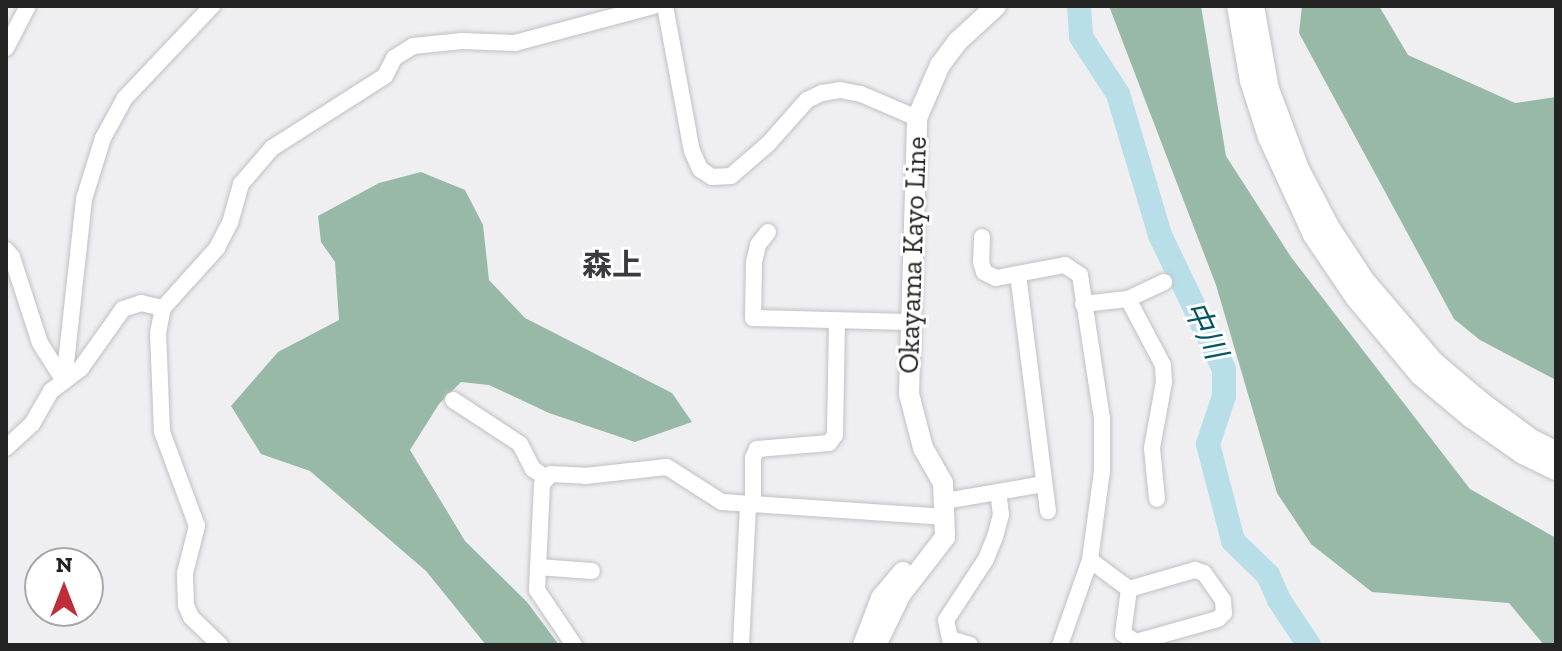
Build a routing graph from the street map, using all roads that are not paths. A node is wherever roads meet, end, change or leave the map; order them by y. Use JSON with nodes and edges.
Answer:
{"nodes":[{"id":1,"x":28,"y":6,"type":"edge"},
{"id":2,"x":212,"y":6,"type":"edge"},
{"id":3,"x":653,"y":6,"type":"edge"},
{"id":4,"x":665,"y":6,"type":"edge"},
{"id":5,"x":996,"y":6,"type":"edge"},
{"id":6,"x":1237,"y":6,"type":"edge"},
{"id":7,"x":1254,"y":6,"type":"edge"},
{"id":8,"x":6,"y":48,"type":"edge"},
{"id":9,"x":917,"y":118,"type":"junction"},
{"id":10,"x":768,"y":232,"type":"dead end"},
{"id":11,"x":982,"y":237,"type":"dead end"},
{"id":12,"x":6,"y":250,"type":"edge"},
{"id":13,"x":1018,"y":274,"type":"junction"},
{"id":14,"x":1164,"y":282,"type":"dead end"},
{"id":15,"x":1128,"y":299,"type":"junction"},
{"id":16,"x":1083,"y":304,"type":"junction"},
{"id":17,"x":163,"y":308,"type":"junction"},
{"id":18,"x":837,"y":321,"type":"junction"},
{"id":19,"x":910,"y":322,"type":"junction"},
{"id":20,"x":64,"y":381,"type":"junction"},
{"id":21,"x":453,"y":400,"type":"dead end"},
{"id":22,"x":6,"y":448,"type":"edge"},
{"id":23,"x":1556,"y":452,"type":"edge"},
{"id":24,"x":1556,"y":470,"type":"edge"},
{"id":25,"x":545,"y":477,"type":"junction"},
{"id":26,"x":1043,"y":484,"type":"junction"},
{"id":27,"x":998,"y":492,"type":"junction"},
{"id":28,"x":1157,"y":499,"type":"dead end"},
{"id":29,"x":751,"y":505,"type":"junction"},
{"id":30,"x":1048,"y":511,"type":"dead end"},
{"id":31,"x":945,"y":514,"type":"junction"},
{"id":32,"x":1090,"y":560,"type":"junction"},
{"id":33,"x":538,"y":567,"type":"junction"},
{"id":34,"x":592,"y":571,"type":"dead end"},
{"id":35,"x":1129,"y":589,"type":"junction"},
{"id":36,"x":220,"y":645,"type":"edge"},
{"id":37,"x":574,"y":645,"type":"edge"},
{"id":38,"x":741,"y":645,"type":"edge"},
{"id":39,"x":863,"y":645,"type":"edge"},
{"id":40,"x":876,"y":645,"type":"edge"},
{"id":41,"x":970,"y":645,"type":"edge"},
{"id":42,"x":1060,"y":645,"type":"edge"}],
"edges":[{"from":1,"to":8,"type":"street"},
{"from":2,"to":20,"type":"street"},
{"from":3,"to":17,"type":"street"},
{"from":4,"to":9,"type":"street"},
{"from":5,"to":9,"type":"main road","name":"Okayama Kayo Line"},
{"from":6,"to":24,"type":"main road"},
{"from":7,"to":23,"type":"main road"},
{"from":9,"to":19,"type":"main road","name":"Okayama Kayo Line"},
{"from":10,"to":18,"type":"street"},
{"from":11,"to":13,"type":"street"},
{"from":12,"to":20,"type":"street"},
{"from":13,"to":16,"type":"street"},
{"from":13,"to":26,"type":"street"},
{"from":14,"to":15,"type":"street"},
{"from":15,"to":16,"type":"street"},
{"from":15,"to":28,"type":"street"},
{"from":16,"to":32,"type":"street"},
{"from":17,"to":20,"type":"street"},
{"from":17,"to":36,"type":"street"},
{"from":18,"to":19,"type":"street"},
{"from":18,"to":29,"type":"street"},
{"from":19,"to":31,"type":"main road","name":"Okayama Kayo Line"},
{"from":20,"to":22,"type":"street"},
{"from":21,"to":25,"type":"street"},
{"from":25,"to":29,"type":"street"},
{"from":25,"to":33,"type":"street"},
{"from":26,"to":27,"type":"street"},
{"from":26,"to":30,"type":"street"},
{"from":27,"to":31,"type":"street"},
{"from":27,"to":41,"type":"street"},
{"from":29,"to":31,"type":"street"},
{"from":29,"to":38,"type":"street"},
{"from":31,"to":39,"type":"main road"},
{"from":31,"to":40,"type":"main road"},
{"from":32,"to":35,"type":"street"},
{"from":32,"to":42,"type":"street"},
{"from":33,"to":34,"type":"street"},
{"from":33,"to":37,"type":"street"},
{"from":35,"to":35,"type":"street"}]}
